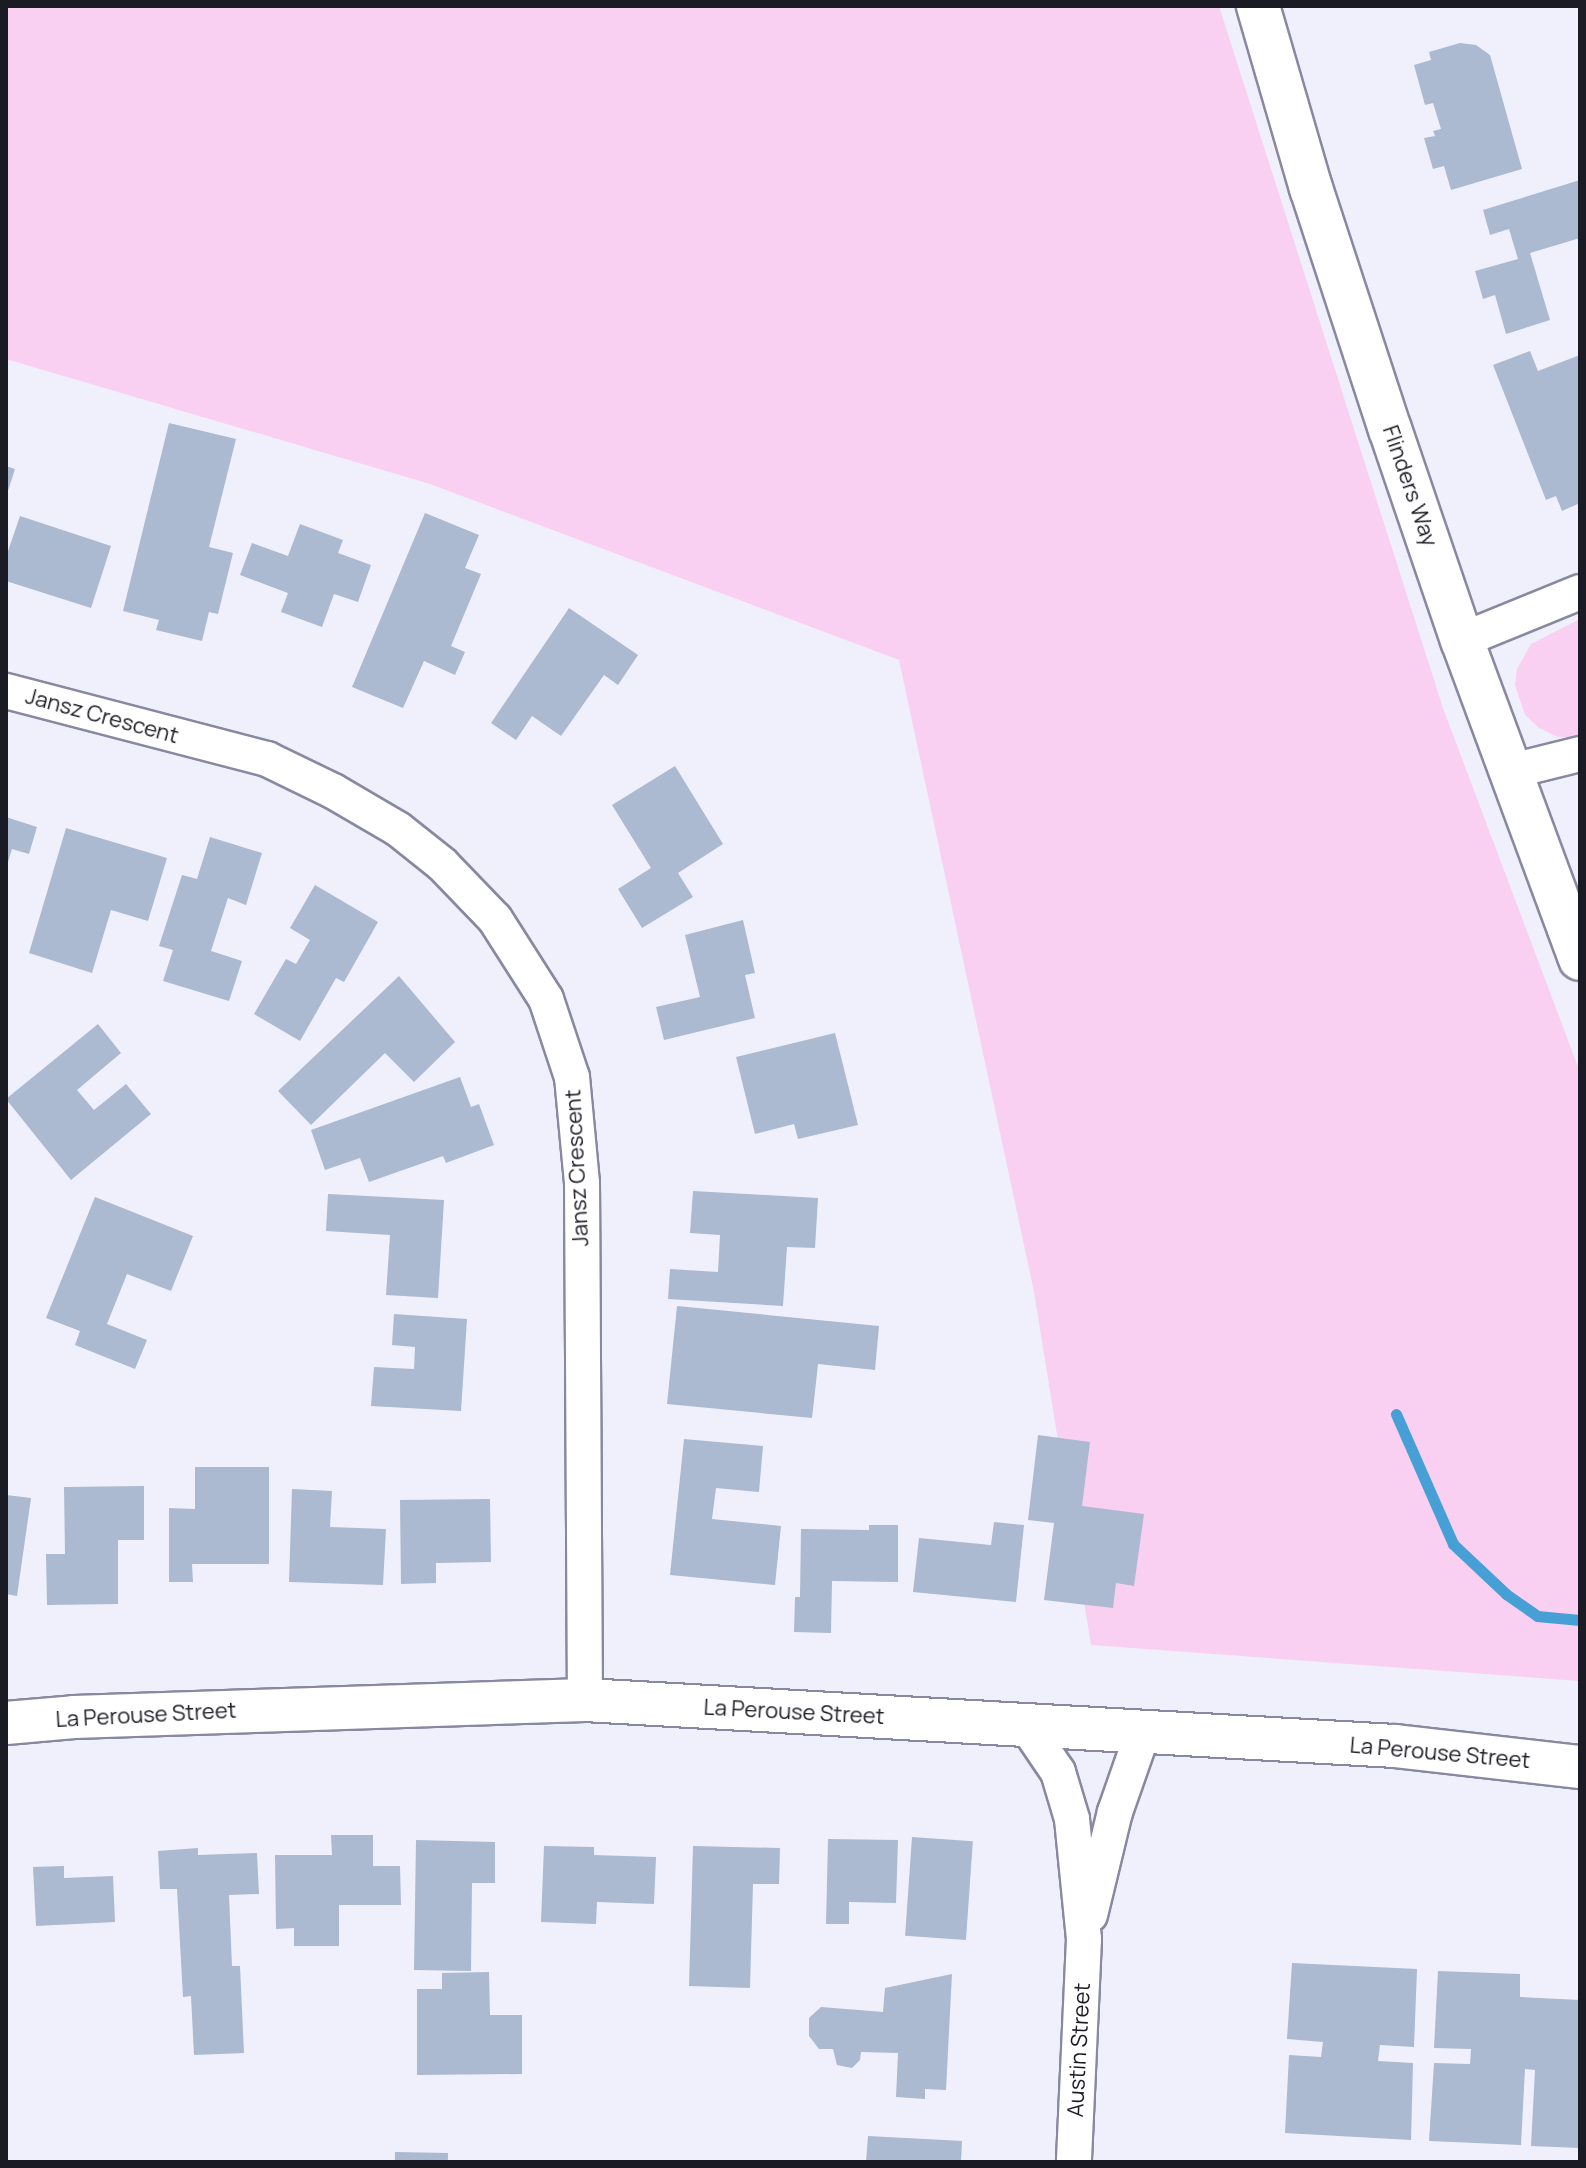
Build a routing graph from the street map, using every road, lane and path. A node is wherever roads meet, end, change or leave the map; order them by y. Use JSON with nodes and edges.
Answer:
{"nodes":[{"id":1,"x":1258,"y":6,"type":"edge"},
{"id":2,"x":1580,"y":592,"type":"edge"},
{"id":3,"x":1462,"y":640,"type":"junction"},
{"id":4,"x":6,"y":691,"type":"edge"},
{"id":5,"x":1580,"y":754,"type":"edge"},
{"id":6,"x":1512,"y":771,"type":"junction"},
{"id":7,"x":1580,"y":959,"type":"edge"},
{"id":8,"x":585,"y":1700,"type":"junction"},
{"id":9,"x":6,"y":1723,"type":"edge"},
{"id":10,"x":1026,"y":1725,"type":"junction"},
{"id":11,"x":1143,"y":1732,"type":"junction"},
{"id":12,"x":1580,"y":1767,"type":"edge"},
{"id":13,"x":1084,"y":1939,"type":"junction"},
{"id":14,"x":1074,"y":2162,"type":"edge"}],
"edges":[{"from":1,"to":3,"type":"street","name":"Flinders Way"},
{"from":2,"to":3,"type":"street"},
{"from":3,"to":6,"type":"street","name":"Flinders Way"},
{"from":4,"to":8,"type":"street","name":"Jansz Crescent"},
{"from":5,"to":6,"type":"street"},
{"from":6,"to":7,"type":"street","name":"Flinders Way"},
{"from":8,"to":9,"type":"street","name":"La Perouse Street"},
{"from":8,"to":10,"type":"street","name":"La Perouse Street"},
{"from":10,"to":11,"type":"street","name":"La Perouse Street"},
{"from":10,"to":13,"type":"street","name":"Austin Street"},
{"from":11,"to":12,"type":"street","name":"La Perouse Street"},
{"from":11,"to":13,"type":"street","name":"Austin Street"},
{"from":13,"to":14,"type":"street","name":"Austin Street"}]}
